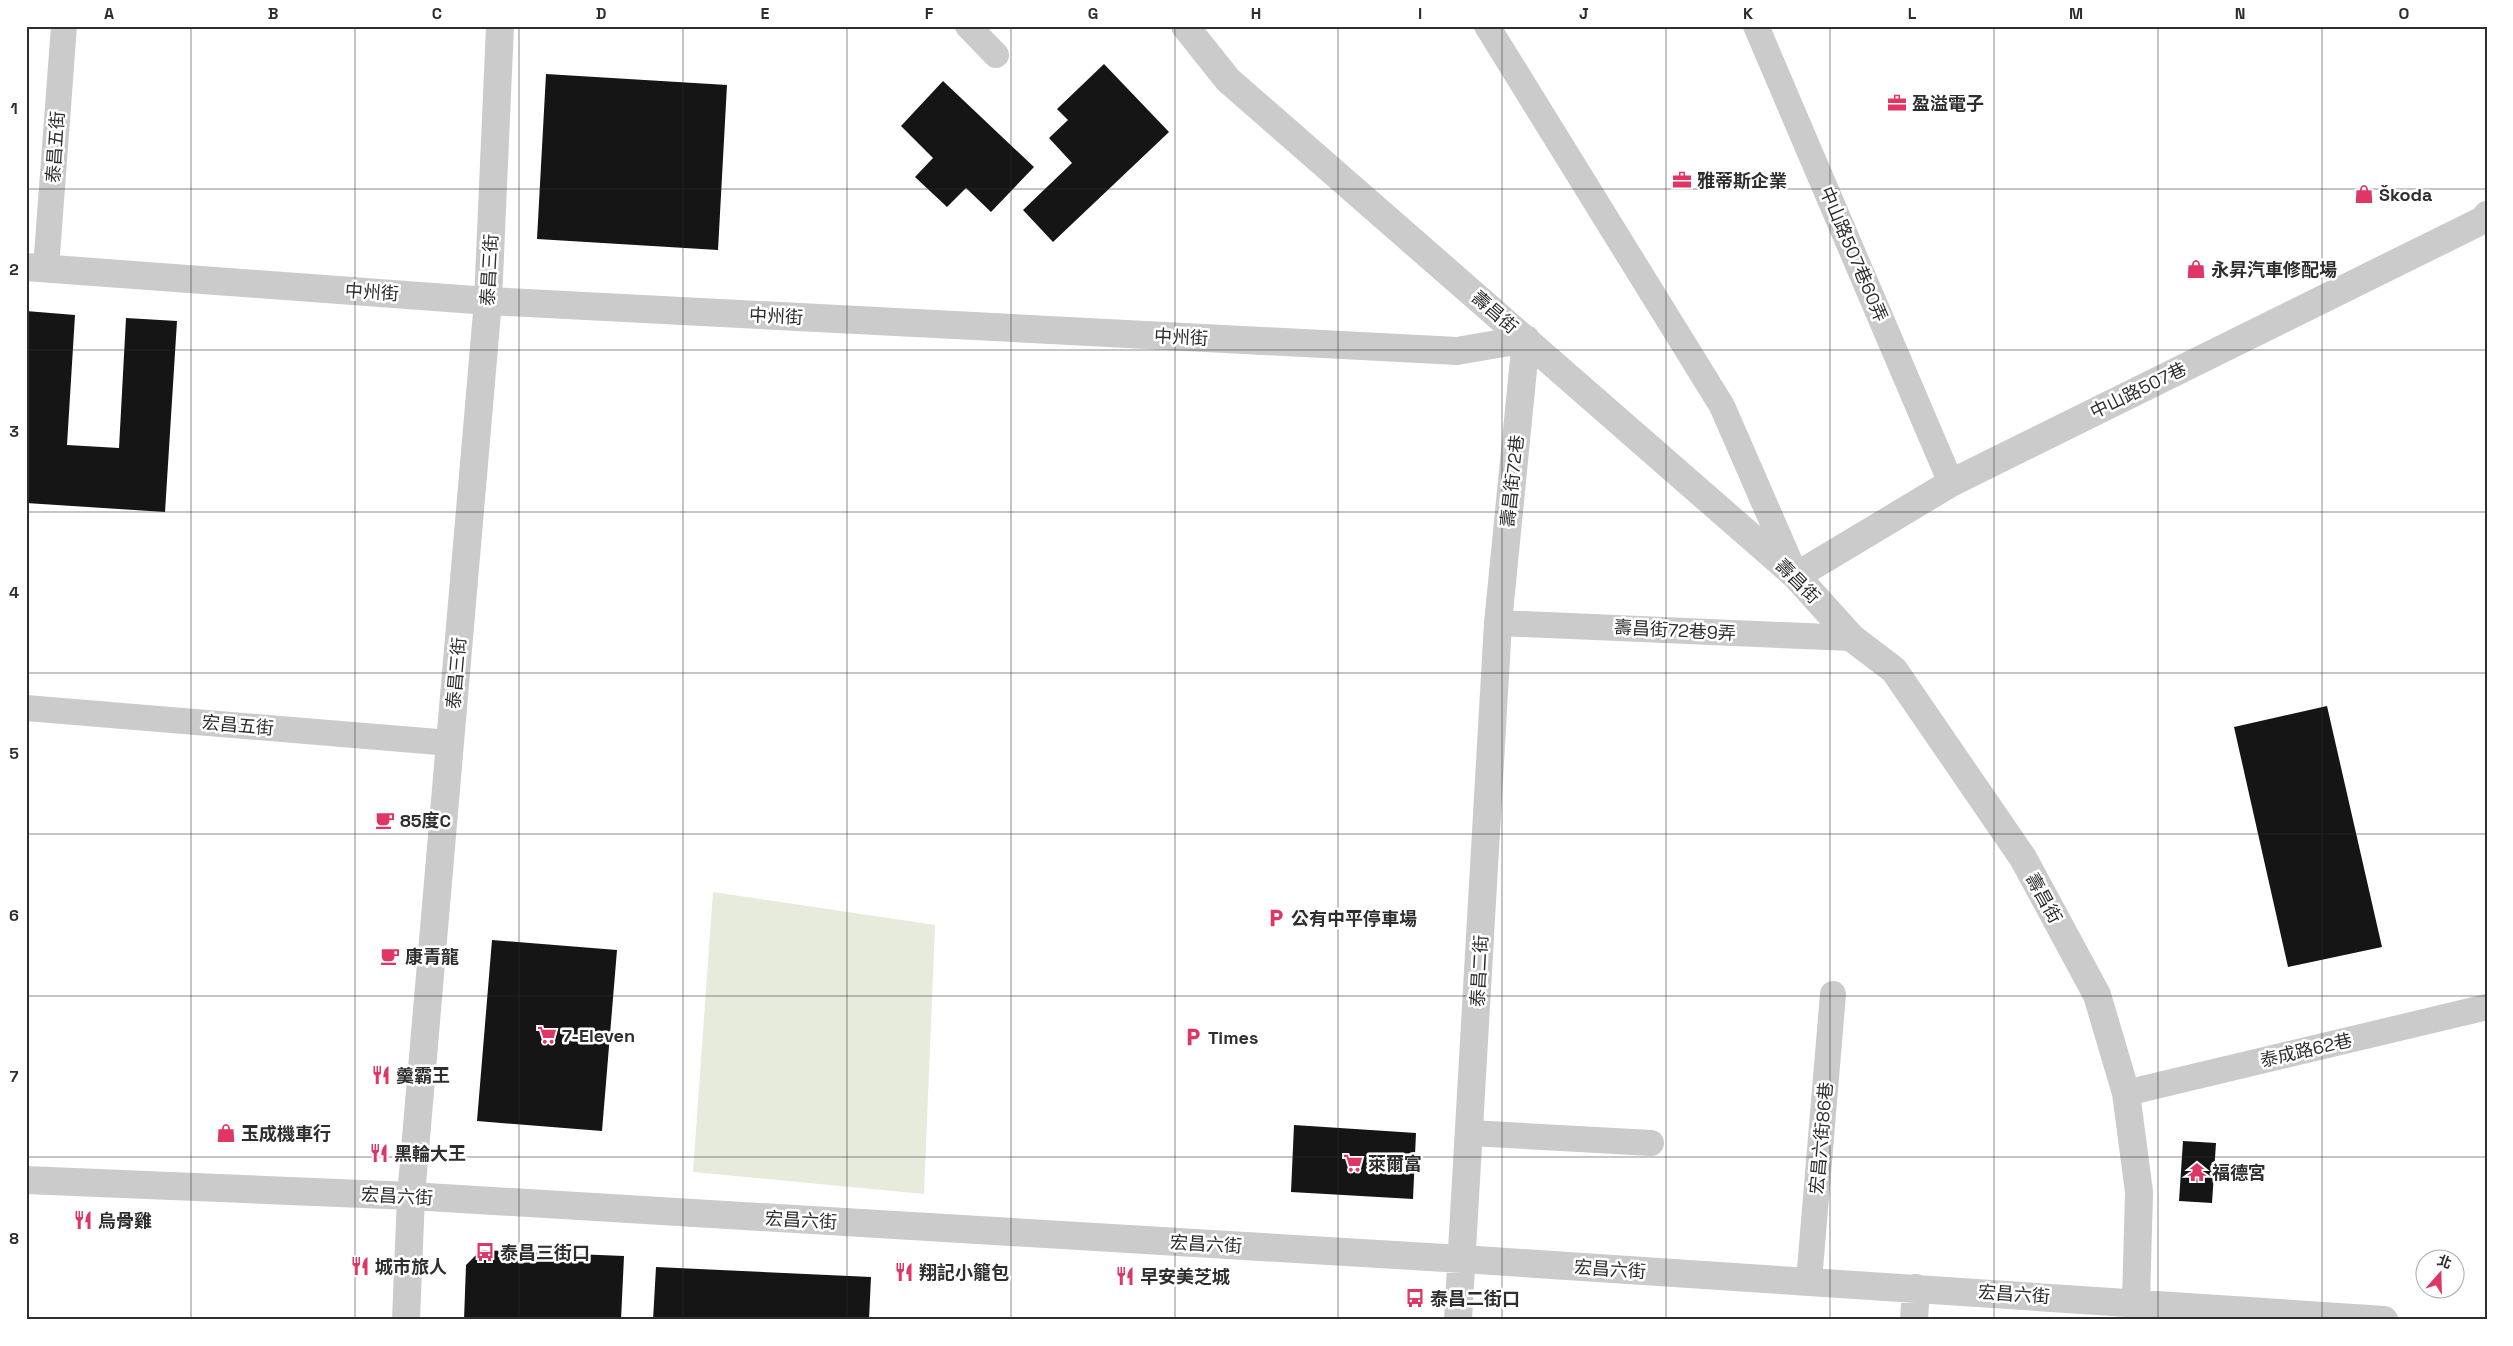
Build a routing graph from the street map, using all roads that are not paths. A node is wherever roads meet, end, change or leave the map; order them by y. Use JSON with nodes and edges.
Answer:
{"nodes":[{"id":1,"x":64,"y":26,"type":"edge"},
{"id":2,"x":500,"y":26,"type":"edge"},
{"id":3,"x":968,"y":26,"type":"edge"},
{"id":4,"x":1184,"y":26,"type":"edge"},
{"id":5,"x":1487,"y":26,"type":"edge"},
{"id":6,"x":1756,"y":26,"type":"edge"},
{"id":7,"x":996,"y":55,"type":"dead end"},
{"id":8,"x":2487,"y":216,"type":"edge"},
{"id":9,"x":36,"y":268,"type":"edge"},
{"id":10,"x":488,"y":301,"type":"junction"},
{"id":11,"x":1526,"y":339,"type":"junction"},
{"id":12,"x":1951,"y":483,"type":"junction"},
{"id":13,"x":1796,"y":576,"type":"junction"},
{"id":14,"x":1498,"y":623,"type":"junction"},
{"id":15,"x":1852,"y":638,"type":"junction"},
{"id":16,"x":26,"y":708,"type":"edge"},
{"id":17,"x":450,"y":743,"type":"junction"},
{"id":18,"x":1833,"y":994,"type":"dead end"},
{"id":19,"x":2487,"y":1008,"type":"edge"},
{"id":20,"x":2126,"y":1092,"type":"junction"},
{"id":21,"x":1470,"y":1133,"type":"junction"},
{"id":22,"x":1651,"y":1143,"type":"dead end"},
{"id":23,"x":26,"y":1180,"type":"edge"},
{"id":24,"x":411,"y":1196,"type":"junction"},
{"id":25,"x":1462,"y":1259,"type":"junction"},
{"id":26,"x":1809,"y":1281,"type":"junction"},
{"id":27,"x":1916,"y":1288,"type":"junction"},
{"id":28,"x":2139,"y":1305,"type":"edge"},
{"id":29,"x":406,"y":1320,"type":"edge"},
{"id":30,"x":1458,"y":1320,"type":"edge"},
{"id":31,"x":1914,"y":1320,"type":"edge"},
{"id":32,"x":2384,"y":1320,"type":"edge"}],
"edges":[{"from":1,"to":9,"type":"lane","name":"泰昌五街"},
{"from":2,"to":10,"type":"street","name":"泰昌三街"},
{"from":3,"to":7,"type":"lane"},
{"from":4,"to":11,"type":"street","name":"壽昌街"},
{"from":5,"to":13,"type":"lane"},
{"from":6,"to":12,"type":"lane","name":"中山路507巷60弄"},
{"from":8,"to":12,"type":"street","name":"中山路507巷"},
{"from":9,"to":10,"type":"street","name":"中州街"},
{"from":10,"to":11,"type":"street","name":"中州街"},
{"from":10,"to":17,"type":"street","name":"泰昌三街"},
{"from":11,"to":13,"type":"street","name":"壽昌街"},
{"from":11,"to":14,"type":"street","name":"壽昌街72巷"},
{"from":12,"to":13,"type":"street","name":"中山路507巷"},
{"from":13,"to":15,"type":"street","name":"壽昌街"},
{"from":14,"to":15,"type":"lane","name":"壽昌街72巷9弄"},
{"from":14,"to":21,"type":"street","name":"泰昌二街"},
{"from":15,"to":20,"type":"street","name":"壽昌街"},
{"from":16,"to":17,"type":"lane","name":"宏昌五街"},
{"from":17,"to":24,"type":"street","name":"泰昌三街"},
{"from":18,"to":26,"type":"lane","name":"宏昌六街86巷"},
{"from":19,"to":20,"type":"lane","name":"泰成路62巷"},
{"from":20,"to":28,"type":"street","name":"壽昌街"},
{"from":21,"to":22,"type":"lane"},
{"from":21,"to":25,"type":"street","name":"泰昌二街"},
{"from":23,"to":24,"type":"street","name":"宏昌六街"},
{"from":24,"to":25,"type":"street","name":"宏昌六街"},
{"from":24,"to":29,"type":"street","name":"泰昌三街"},
{"from":25,"to":26,"type":"street","name":"宏昌六街"},
{"from":25,"to":30,"type":"street","name":"泰昌二街"},
{"from":26,"to":27,"type":"street","name":"宏昌六街"},
{"from":27,"to":28,"type":"street","name":"宏昌六街"},
{"from":27,"to":31,"type":"street"},
{"from":28,"to":32,"type":"street","name":"宏昌六街"}]}
